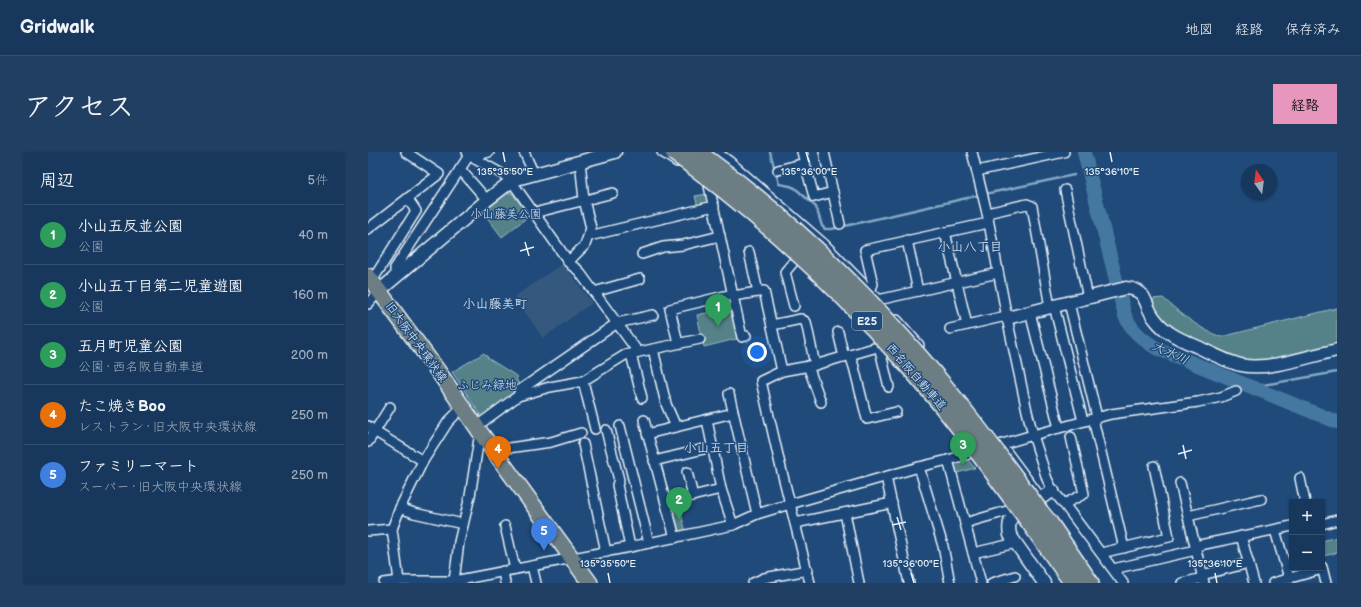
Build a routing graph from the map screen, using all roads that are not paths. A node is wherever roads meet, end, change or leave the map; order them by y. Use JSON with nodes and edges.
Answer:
{"nodes":[{"id":1,"x":489,"y":152,"type":"edge"},
{"id":2,"x":524,"y":152,"type":"edge"},
{"id":3,"x":615,"y":152,"type":"edge"},
{"id":4,"x":662,"y":152,"type":"edge"},
{"id":5,"x":674,"y":152,"type":"edge"},
{"id":6,"x":697,"y":152,"type":"edge"},
{"id":7,"x":716,"y":152,"type":"edge"},
{"id":8,"x":802,"y":152,"type":"edge"},
{"id":9,"x":824,"y":152,"type":"edge"},
{"id":10,"x":972,"y":152,"type":"edge"},
{"id":11,"x":1064,"y":152,"type":"edge"},
{"id":12,"x":412,"y":154,"type":"edge"},
{"id":13,"x":470,"y":154,"type":"edge"},
{"id":14,"x":1031,"y":156,"type":"edge"},
{"id":15,"x":580,"y":162,"type":"junction"},
{"id":16,"x":805,"y":163,"type":"junction"},
{"id":17,"x":460,"y":169,"type":"junction"},
{"id":18,"x":778,"y":170,"type":"dead end"},
{"id":19,"x":977,"y":171,"type":"junction"},
{"id":20,"x":534,"y":174,"type":"junction"},
{"id":21,"x":512,"y":181,"type":"junction"},
{"id":22,"x":709,"y":186,"type":"junction"},
{"id":23,"x":1065,"y":190,"type":"dead end"},
{"id":24,"x":833,"y":192,"type":"junction"},
{"id":25,"x":613,"y":193,"type":"dead end"},
{"id":26,"x":408,"y":199,"type":"junction"},
{"id":27,"x":487,"y":200,"type":"junction"},
{"id":28,"x":584,"y":200,"type":"junction"},
{"id":29,"x":714,"y":206,"type":"junction"},
{"id":30,"x":534,"y":213,"type":"junction"},
{"id":31,"x":986,"y":213,"type":"junction"},
{"id":32,"x":988,"y":223,"type":"junction"},
{"id":33,"x":840,"y":224,"type":"dead end"},
{"id":34,"x":368,"y":229,"type":"edge"},
{"id":35,"x":945,"y":232,"type":"junction"},
{"id":36,"x":589,"y":236,"type":"junction"},
{"id":37,"x":720,"y":236,"type":"junction"},
{"id":38,"x":907,"y":240,"type":"junction"},
{"id":39,"x":749,"y":252,"type":"dead end"},
{"id":40,"x":642,"y":254,"type":"dead end"},
{"id":41,"x":796,"y":259,"type":"junction"},
{"id":42,"x":568,"y":262,"type":"junction"},
{"id":43,"x":998,"y":273,"type":"junction"},
{"id":44,"x":395,"y":278,"type":"junction"},
{"id":45,"x":640,"y":279,"type":"dead end"},
{"id":46,"x":957,"y":282,"type":"junction"},
{"id":47,"x":373,"y":283,"type":"edge"},
{"id":48,"x":870,"y":291,"type":"junction"},
{"id":49,"x":918,"y":291,"type":"junction"},
{"id":50,"x":594,"y":292,"type":"junction"},
{"id":51,"x":758,"y":292,"type":"junction"},
{"id":52,"x":733,"y":295,"type":"junction"},
{"id":53,"x":1088,"y":298,"type":"junction"},
{"id":54,"x":878,"y":300,"type":"junction"},
{"id":55,"x":1069,"y":303,"type":"junction"},
{"id":56,"x":368,"y":304,"type":"edge"},
{"id":57,"x":794,"y":306,"type":"dead end"},
{"id":58,"x":1052,"y":307,"type":"junction"},
{"id":59,"x":1030,"y":312,"type":"junction"},
{"id":60,"x":653,"y":315,"type":"dead end"},
{"id":61,"x":1006,"y":317,"type":"junction"},
{"id":62,"x":617,"y":323,"type":"junction"},
{"id":63,"x":772,"y":325,"type":"junction"},
{"id":64,"x":967,"y":325,"type":"junction"},
{"id":65,"x":950,"y":329,"type":"dead end"},
{"id":66,"x":838,"y":332,"type":"dead end"},
{"id":67,"x":746,"y":336,"type":"dead end"},
{"id":68,"x":700,"y":339,"type":"dead end"},
{"id":69,"x":678,"y":343,"type":"junction"},
{"id":70,"x":880,"y":346,"type":"junction"},
{"id":71,"x":653,"y":349,"type":"junction"},
{"id":72,"x":1337,"y":350,"type":"edge"},
{"id":73,"x":634,"y":353,"type":"junction"},
{"id":74,"x":847,"y":356,"type":"junction"},
{"id":75,"x":811,"y":366,"type":"junction"},
{"id":76,"x":782,"y":371,"type":"junction"},
{"id":77,"x":584,"y":381,"type":"junction"},
{"id":78,"x":889,"y":387,"type":"dead end"},
{"id":79,"x":1236,"y":391,"type":"dead end"},
{"id":80,"x":729,"y":394,"type":"dead end"},
{"id":81,"x":518,"y":396,"type":"junction"},
{"id":82,"x":642,"y":398,"type":"dead end"},
{"id":83,"x":821,"y":402,"type":"dead end"},
{"id":84,"x":390,"y":407,"type":"dead end"},
{"id":85,"x":463,"y":407,"type":"junction"},
{"id":86,"x":896,"y":412,"type":"dead end"},
{"id":87,"x":733,"y":413,"type":"junction"},
{"id":88,"x":1095,"y":418,"type":"junction"},
{"id":89,"x":644,"y":420,"type":"dead end"},
{"id":90,"x":706,"y":420,"type":"junction"},
{"id":91,"x":1083,"y":422,"type":"junction"},
{"id":92,"x":620,"y":426,"type":"dead end"},
{"id":93,"x":676,"y":427,"type":"junction"},
{"id":94,"x":371,"y":428,"type":"edge"},
{"id":95,"x":1059,"y":428,"type":"junction"},
{"id":96,"x":478,"y":429,"type":"junction"},
{"id":97,"x":595,"y":429,"type":"dead end"},
{"id":98,"x":606,"y":430,"type":"dead end"},
{"id":99,"x":581,"y":434,"type":"dead end"},
{"id":100,"x":647,"y":434,"type":"junction"},
{"id":101,"x":1033,"y":435,"type":"junction"},
{"id":102,"x":1071,"y":437,"type":"dead end"},
{"id":103,"x":368,"y":442,"type":"edge"},
{"id":104,"x":583,"y":444,"type":"dead end"},
{"id":105,"x":1001,"y":445,"type":"junction"},
{"id":106,"x":712,"y":447,"type":"junction"},
{"id":107,"x":494,"y":450,"type":"junction"},
{"id":108,"x":970,"y":454,"type":"junction"},
{"id":109,"x":948,"y":460,"type":"junction"},
{"id":110,"x":423,"y":461,"type":"junction"},
{"id":111,"x":654,"y":461,"type":"junction"},
{"id":112,"x":1154,"y":466,"type":"dead end"},
{"id":113,"x":919,"y":467,"type":"junction"},
{"id":114,"x":687,"y":472,"type":"dead end"},
{"id":115,"x":886,"y":477,"type":"junction"},
{"id":116,"x":1300,"y":478,"type":"dead end"},
{"id":117,"x":1180,"y":483,"type":"dead end"},
{"id":118,"x":721,"y":489,"type":"junction"},
{"id":119,"x":1053,"y":491,"type":"junction"},
{"id":120,"x":1304,"y":499,"type":"edge"},
{"id":121,"x":1261,"y":500,"type":"dead end"},
{"id":122,"x":790,"y":504,"type":"junction"},
{"id":123,"x":892,"y":504,"type":"junction"},
{"id":124,"x":1064,"y":504,"type":"junction"},
{"id":125,"x":400,"y":508,"type":"junction"},
{"id":126,"x":845,"y":513,"type":"junction"},
{"id":127,"x":1032,"y":513,"type":"junction"},
{"id":128,"x":757,"y":514,"type":"junction"},
{"id":129,"x":1188,"y":516,"type":"junction"},
{"id":130,"x":1337,"y":520,"type":"edge"},
{"id":131,"x":795,"y":523,"type":"junction"},
{"id":132,"x":965,"y":523,"type":"junction"},
{"id":133,"x":1325,"y":523,"type":"edge"},
{"id":134,"x":463,"y":524,"type":"junction"},
{"id":135,"x":733,"y":525,"type":"junction"},
{"id":136,"x":505,"y":526,"type":"dead end"},
{"id":137,"x":1289,"y":527,"type":"edge"},
{"id":138,"x":392,"y":529,"type":"junction"},
{"id":139,"x":1276,"y":530,"type":"junction"},
{"id":140,"x":368,"y":531,"type":"edge"},
{"id":141,"x":1241,"y":536,"type":"junction"},
{"id":142,"x":674,"y":538,"type":"junction"},
{"id":143,"x":649,"y":543,"type":"junction"},
{"id":144,"x":1016,"y":543,"type":"junction"},
{"id":145,"x":630,"y":547,"type":"junction"},
{"id":146,"x":1124,"y":548,"type":"junction"},
{"id":147,"x":1196,"y":548,"type":"junction"},
{"id":148,"x":606,"y":552,"type":"junction"},
{"id":149,"x":973,"y":553,"type":"junction"},
{"id":150,"x":1101,"y":553,"type":"junction"},
{"id":151,"x":572,"y":558,"type":"junction"},
{"id":152,"x":1248,"y":563,"type":"junction"},
{"id":153,"x":532,"y":566,"type":"junction"},
{"id":154,"x":515,"y":569,"type":"junction"},
{"id":155,"x":1113,"y":569,"type":"junction"},
{"id":156,"x":808,"y":570,"type":"junction"},
{"id":157,"x":1312,"y":571,"type":"edge"},
{"id":158,"x":1323,"y":571,"type":"edge"},
{"id":159,"x":503,"y":572,"type":"junction"},
{"id":160,"x":1015,"y":576,"type":"dead end"},
{"id":161,"x":1289,"y":578,"type":"junction"},
{"id":162,"x":1203,"y":579,"type":"edge"},
{"id":163,"x":775,"y":580,"type":"edge"},
{"id":164,"x":399,"y":581,"type":"junction"},
{"id":165,"x":454,"y":581,"type":"junction"},
{"id":166,"x":384,"y":583,"type":"edge"},
{"id":167,"x":431,"y":583,"type":"edge"},
{"id":168,"x":505,"y":583,"type":"edge"},
{"id":169,"x":536,"y":583,"type":"edge"},
{"id":170,"x":590,"y":583,"type":"edge"},
{"id":171,"x":753,"y":583,"type":"edge"},
{"id":172,"x":810,"y":583,"type":"edge"},
{"id":173,"x":859,"y":583,"type":"edge"},
{"id":174,"x":909,"y":583,"type":"edge"},
{"id":175,"x":950,"y":583,"type":"edge"},
{"id":176,"x":981,"y":583,"type":"edge"},
{"id":177,"x":992,"y":583,"type":"edge"},
{"id":178,"x":1044,"y":583,"type":"edge"},
{"id":179,"x":1073,"y":583,"type":"edge"},
{"id":180,"x":1090,"y":583,"type":"edge"},
{"id":181,"x":1100,"y":583,"type":"edge"},
{"id":182,"x":1123,"y":583,"type":"edge"},
{"id":183,"x":1182,"y":583,"type":"edge"},
{"id":184,"x":1254,"y":583,"type":"edge"},
{"id":185,"x":1272,"y":583,"type":"edge"},
{"id":186,"x":1326,"y":583,"type":"edge"}],
"edges":[{"from":1,"to":13,"type":"street"},
{"from":2,"to":20,"type":"street"},
{"from":3,"to":15,"type":"street"},
{"from":4,"to":22,"type":"street"},
{"from":5,"to":127,"type":"highway","name":"西名阪自動車道","number":"E25","bridge":true},
{"from":6,"to":127,"type":"highway","name":"西名阪自動車道","number":"E25","bridge":true},
{"from":7,"to":48,"type":"street"},
{"from":8,"to":16,"type":"street"},
{"from":9,"to":24,"type":"street"},
{"from":10,"to":19,"type":"street"},
{"from":11,"to":14,"type":"street"},
{"from":12,"to":26,"type":"street"},
{"from":13,"to":17,"type":"street"},
{"from":13,"to":21,"type":"street"},
{"from":14,"to":19,"type":"street"},
{"from":15,"to":20,"type":"street"},
{"from":15,"to":28,"type":"street"},
{"from":16,"to":18,"type":"street"},
{"from":16,"to":24,"type":"street"},
{"from":17,"to":27,"type":"street"},
{"from":17,"to":44,"type":"street"},
{"from":19,"to":31,"type":"street"},
{"from":20,"to":21,"type":"street"},
{"from":21,"to":27,"type":"street"},
{"from":21,"to":30,"type":"street"},
{"from":22,"to":29,"type":"street"},
{"from":22,"to":41,"type":"street"},
{"from":23,"to":53,"type":"street"},
{"from":24,"to":33,"type":"street"},
{"from":25,"to":28,"type":"street"},
{"from":26,"to":34,"type":"street"},
{"from":26,"to":47,"type":"street"},
{"from":27,"to":44,"type":"street"},
{"from":28,"to":30,"type":"street"},
{"from":28,"to":36,"type":"street"},
{"from":29,"to":36,"type":"street"},
{"from":29,"to":37,"type":"street"},
{"from":30,"to":42,"type":"street"},
{"from":31,"to":32,"type":"street"},
{"from":31,"to":58,"type":"street"},
{"from":32,"to":35,"type":"street"},
{"from":32,"to":43,"type":"street"},
{"from":35,"to":38,"type":"street"},
{"from":35,"to":46,"type":"street"},
{"from":36,"to":42,"type":"street"},
{"from":37,"to":40,"type":"street"},
{"from":37,"to":52,"type":"street"},
{"from":38,"to":48,"type":"street"},
{"from":38,"to":49,"type":"street"},
{"from":39,"to":51,"type":"street"},
{"from":41,"to":57,"type":"street"},
{"from":41,"to":70,"type":"street"},
{"from":42,"to":50,"type":"street"},
{"from":43,"to":46,"type":"street"},
{"from":43,"to":61,"type":"street"},
{"from":44,"to":47,"type":"street"},
{"from":45,"to":50,"type":"street"},
{"from":46,"to":49,"type":"street"},
{"from":46,"to":64,"type":"street"},
{"from":47,"to":56,"type":"street"},
{"from":47,"to":85,"type":"main road","name":"旧大阪中央環状線"},
{"from":48,"to":54,"type":"street"},
{"from":49,"to":54,"type":"street"},
{"from":50,"to":62,"type":"street"},
{"from":51,"to":52,"type":"street"},
{"from":51,"to":63,"type":"street"},
{"from":52,"to":67,"type":"street"},
{"from":52,"to":69,"type":"street"},
{"from":53,"to":55,"type":"street"},
{"from":53,"to":72,"type":"street"},
{"from":54,"to":105,"type":"street"},
{"from":55,"to":58,"type":"street"},
{"from":55,"to":88,"type":"street"},
{"from":58,"to":59,"type":"street"},
{"from":58,"to":91,"type":"street"},
{"from":59,"to":61,"type":"street"},
{"from":59,"to":95,"type":"street"},
{"from":60,"to":62,"type":"street"},
{"from":61,"to":64,"type":"street"},
{"from":61,"to":101,"type":"street"},
{"from":62,"to":73,"type":"street"},
{"from":62,"to":81,"type":"street"},
{"from":63,"to":75,"type":"street"},
{"from":63,"to":76,"type":"street"},
{"from":64,"to":65,"type":"street"},
{"from":66,"to":74,"type":"street"},
{"from":68,"to":69,"type":"street"},
{"from":69,"to":71,"type":"street"},
{"from":70,"to":74,"type":"street"},
{"from":70,"to":78,"type":"street"},
{"from":70,"to":108,"type":"street"},
{"from":71,"to":73,"type":"street"},
{"from":71,"to":93,"type":"street"},
{"from":73,"to":77,"type":"street"},
{"from":73,"to":82,"type":"street"},
{"from":74,"to":75,"type":"street"},
{"from":74,"to":86,"type":"street"},
{"from":75,"to":76,"type":"street"},
{"from":75,"to":83,"type":"street"},
{"from":76,"to":122,"type":"street"},
{"from":77,"to":81,"type":"street"},
{"from":77,"to":97,"type":"street"},
{"from":79,"to":88,"type":"street"},
{"from":80,"to":87,"type":"street"},
{"from":81,"to":96,"type":"street"},
{"from":84,"to":94,"type":"street"},
{"from":85,"to":96,"type":"main road","name":"旧大阪中央環状線"},
{"from":85,"to":110,"type":"street"},
{"from":87,"to":90,"type":"street"},
{"from":87,"to":128,"type":"street"},
{"from":88,"to":91,"type":"street"},
{"from":88,"to":146,"type":"street"},
{"from":89,"to":100,"type":"street"},
{"from":90,"to":93,"type":"street"},
{"from":90,"to":106,"type":"street"},
{"from":91,"to":95,"type":"street"},
{"from":92,"to":143,"type":"street"},
{"from":93,"to":100,"type":"street"},
{"from":94,"to":103,"type":"street"},
{"from":94,"to":110,"type":"street"},
{"from":95,"to":101,"type":"street"},
{"from":96,"to":107,"type":"main road","name":"旧大阪中央環状線"},
{"from":96,"to":134,"type":"street"},
{"from":98,"to":145,"type":"street"},
{"from":99,"to":107,"type":"street"},
{"from":100,"to":111,"type":"street"},
{"from":101,"to":105,"type":"street"},
{"from":101,"to":119,"type":"street"},
{"from":102,"to":124,"type":"street"},
{"from":104,"to":148,"type":"street"},
{"from":105,"to":108,"type":"street"},
{"from":105,"to":127,"type":"street"},
{"from":106,"to":111,"type":"street"},
{"from":106,"to":118,"type":"street"},
{"from":107,"to":151,"type":"main road","name":"旧大阪中央環状線"},
{"from":108,"to":109,"type":"street"},
{"from":108,"to":127,"type":"street"},
{"from":109,"to":113,"type":"street"},
{"from":109,"to":132,"type":"street"},
{"from":110,"to":125,"type":"street"},
{"from":111,"to":142,"type":"street"},
{"from":112,"to":146,"type":"street"},
{"from":113,"to":115,"type":"street"},
{"from":113,"to":175,"type":"street"},
{"from":114,"to":118,"type":"street"},
{"from":115,"to":122,"type":"street"},
{"from":115,"to":123,"type":"street"},
{"from":116,"to":120,"type":"street"},
{"from":117,"to":129,"type":"street"},
{"from":118,"to":135,"type":"street"},
{"from":119,"to":124,"type":"street"},
{"from":119,"to":127,"type":"street"},
{"from":121,"to":129,"type":"street"},
{"from":122,"to":128,"type":"street"},
{"from":122,"to":131,"type":"street"},
{"from":123,"to":126,"type":"street"},
{"from":123,"to":174,"type":"street"},
{"from":124,"to":150,"type":"street"},
{"from":125,"to":134,"type":"street"},
{"from":125,"to":138,"type":"street"},
{"from":126,"to":131,"type":"street"},
{"from":126,"to":173,"type":"street"},
{"from":127,"to":132,"type":"street"},
{"from":127,"to":144,"type":"street"},
{"from":127,"to":179,"type":"highway","name":"西名阪自動車道","number":"E25"},
{"from":127,"to":180,"type":"highway","name":"西名阪自動車道","number":"E25"},
{"from":127,"to":181,"type":"highway"},
{"from":128,"to":135,"type":"street"},
{"from":129,"to":147,"type":"street"},
{"from":130,"to":133,"type":"street"},
{"from":131,"to":156,"type":"street"},
{"from":132,"to":149,"type":"street"},
{"from":134,"to":165,"type":"street"},
{"from":135,"to":142,"type":"street"},
{"from":136,"to":154,"type":"street"},
{"from":137,"to":139,"type":"street"},
{"from":138,"to":140,"type":"street"},
{"from":138,"to":164,"type":"street"},
{"from":139,"to":141,"type":"street"},
{"from":139,"to":161,"type":"street"},
{"from":141,"to":147,"type":"street"},
{"from":141,"to":152,"type":"street"},
{"from":142,"to":143,"type":"street"},
{"from":143,"to":145,"type":"street"},
{"from":144,"to":149,"type":"street"},
{"from":144,"to":178,"type":"street"},
{"from":145,"to":148,"type":"street"},
{"from":146,"to":150,"type":"street"},
{"from":147,"to":155,"type":"street"},
{"from":147,"to":162,"type":"street"},
{"from":148,"to":151,"type":"street"},
{"from":149,"to":176,"type":"street"},
{"from":150,"to":155,"type":"street"},
{"from":151,"to":153,"type":"street"},
{"from":151,"to":170,"type":"main road","name":"旧大阪中央環状線"},
{"from":152,"to":162,"type":"street"},
{"from":152,"to":184,"type":"street"},
{"from":153,"to":154,"type":"street"},
{"from":153,"to":169,"type":"street"},
{"from":154,"to":159,"type":"street"},
{"from":155,"to":182,"type":"street"},
{"from":156,"to":163,"type":"street"},
{"from":156,"to":172,"type":"street"},
{"from":157,"to":161,"type":"street"},
{"from":158,"to":186,"type":"street"},
{"from":159,"to":165,"type":"street"},
{"from":159,"to":168,"type":"street"},
{"from":160,"to":177,"type":"street"},
{"from":161,"to":185,"type":"street"},
{"from":162,"to":183,"type":"street"},
{"from":163,"to":171,"type":"street"},
{"from":164,"to":166,"type":"street"},
{"from":164,"to":167,"type":"street"},
{"from":165,"to":167,"type":"street"}]}
